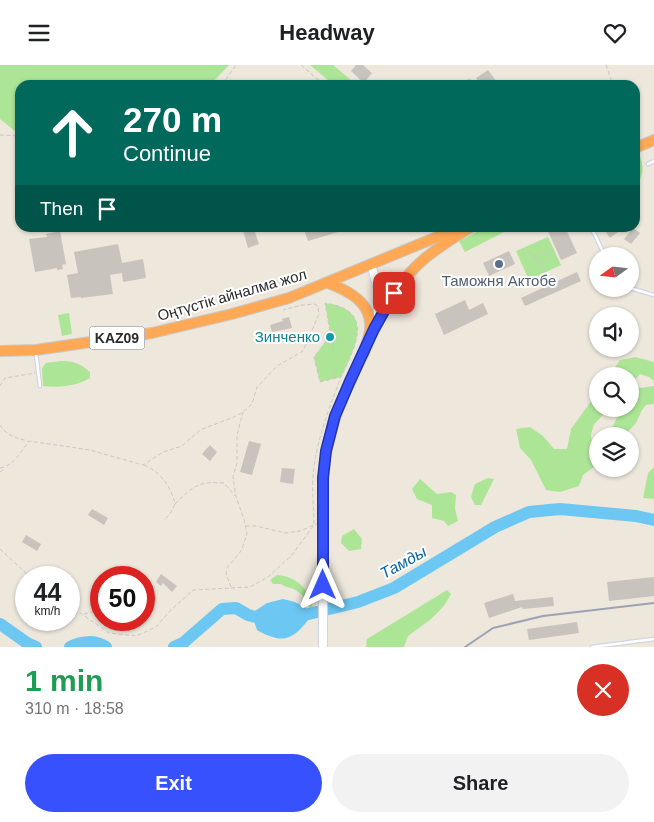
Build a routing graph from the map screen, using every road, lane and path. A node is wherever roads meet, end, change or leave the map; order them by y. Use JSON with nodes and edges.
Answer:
{"nodes":[{"id":1,"x":236,"y":65,"type":"edge"},
{"id":2,"x":301,"y":65,"type":"edge"},
{"id":3,"x":606,"y":65,"type":"edge"},
{"id":4,"x":226,"y":80,"type":"edge"},
{"id":5,"x":318,"y":80,"type":"edge"},
{"id":6,"x":611,"y":80,"type":"edge"},
{"id":7,"x":0,"y":135,"type":"edge"},
{"id":8,"x":15,"y":135,"type":"edge"},
{"id":9,"x":654,"y":140,"type":"edge"},
{"id":10,"x":640,"y":146,"type":"edge"},
{"id":11,"x":654,"y":161,"type":"edge"},
{"id":12,"x":648,"y":164,"type":"dead end"},
{"id":13,"x":449,"y":232,"type":"edge"},
{"id":14,"x":463,"y":232,"type":"edge"},
{"id":15,"x":593,"y":232,"type":"edge"},
{"id":16,"x":601,"y":247,"type":"edge"},
{"id":17,"x":520,"y":249,"type":"dead end"},
{"id":18,"x":554,"y":250,"type":"dead end"},
{"id":19,"x":543,"y":255,"type":"junction"},
{"id":20,"x":535,"y":256,"type":"junction"},
{"id":21,"x":541,"y":262,"type":"junction"},
{"id":22,"x":371,"y":264,"type":"junction"},
{"id":23,"x":546,"y":272,"type":"dead end"},
{"id":24,"x":328,"y":283,"type":"junction"},
{"id":25,"x":639,"y":291,"type":"edge"},
{"id":26,"x":654,"y":295,"type":"edge"},
{"id":27,"x":283,"y":310,"type":"dead end"},
{"id":28,"x":351,"y":314,"type":"junction"},
{"id":29,"x":374,"y":329,"type":"junction"},
{"id":30,"x":330,"y":331,"type":"junction"},
{"id":31,"x":334,"y":332,"type":"junction"},
{"id":32,"x":336,"y":337,"type":"junction"},
{"id":33,"x":326,"y":341,"type":"junction"},
{"id":34,"x":333,"y":342,"type":"junction"},
{"id":35,"x":36,"y":350,"type":"junction"},
{"id":36,"x":360,"y":350,"type":"junction"},
{"id":37,"x":0,"y":351,"type":"edge"},
{"id":38,"x":37,"y":373,"type":"dead end"},
{"id":39,"x":334,"y":379,"type":"junction"},
{"id":40,"x":0,"y":386,"type":"edge"},
{"id":41,"x":40,"y":386,"type":"dead end"},
{"id":42,"x":243,"y":412,"type":"junction"},
{"id":43,"x":0,"y":425,"type":"edge"},
{"id":44,"x":29,"y":441,"type":"junction"},
{"id":45,"x":143,"y":465,"type":"junction"},
{"id":46,"x":5,"y":467,"type":"junction"},
{"id":47,"x":0,"y":468,"type":"edge"},
{"id":48,"x":0,"y":472,"type":"edge"},
{"id":49,"x":236,"y":497,"type":"junction"},
{"id":50,"x":175,"y":504,"type":"junction"},
{"id":51,"x":164,"y":520,"type":"dead end"},
{"id":52,"x":323,"y":524,"type":"junction"},
{"id":53,"x":314,"y":525,"type":"junction"},
{"id":54,"x":246,"y":526,"type":"junction"},
{"id":55,"x":0,"y":549,"type":"edge"},
{"id":56,"x":18,"y":566,"type":"edge"},
{"id":57,"x":232,"y":588,"type":"junction"},
{"id":58,"x":80,"y":612,"type":"edge"},
{"id":59,"x":90,"y":613,"type":"edge"},
{"id":60,"x":84,"y":614,"type":"junction"},
{"id":61,"x":654,"y":639,"type":"edge"},
{"id":62,"x":323,"y":647,"type":"edge"},
{"id":63,"x":592,"y":647,"type":"edge"}],
"edges":[{"from":1,"to":4,"type":"path"},
{"from":2,"to":5,"type":"path"},
{"from":3,"to":6,"type":"path"},
{"from":7,"to":8,"type":"path"},
{"from":9,"to":10,"type":"highway"},
{"from":11,"to":12,"type":"lane"},
{"from":13,"to":22,"type":"highway","name":"Оңтүстік айналма жол","number":"KAZ09"},
{"from":14,"to":29,"type":"highway"},
{"from":15,"to":16,"type":"lane"},
{"from":17,"to":20,"type":"path"},
{"from":18,"to":19,"type":"path"},
{"from":19,"to":20,"type":"path"},
{"from":19,"to":21,"type":"path"},
{"from":20,"to":21,"type":"path"},
{"from":21,"to":23,"type":"path"},
{"from":22,"to":24,"type":"highway","name":"Оңтүстік айналма жол","number":"KAZ09"},
{"from":22,"to":29,"type":"main road"},
{"from":24,"to":35,"type":"highway","name":"Оңтүстік айналма жол","number":"KAZ09"},
{"from":24,"to":36,"type":"highway"},
{"from":25,"to":26,"type":"lane"},
{"from":27,"to":42,"type":"path"},
{"from":28,"to":30,"type":"path"},
{"from":28,"to":31,"type":"path"},
{"from":28,"to":36,"type":"path"},
{"from":29,"to":36,"type":"main road"},
{"from":30,"to":31,"type":"path"},
{"from":30,"to":33,"type":"path"},
{"from":31,"to":32,"type":"path"},
{"from":32,"to":34,"type":"path"},
{"from":32,"to":36,"type":"path"},
{"from":33,"to":34,"type":"path"},
{"from":33,"to":39,"type":"path"},
{"from":34,"to":39,"type":"path"},
{"from":35,"to":37,"type":"highway","name":"Оңтүстік айналма жол","number":"KAZ09"},
{"from":35,"to":41,"type":"lane"},
{"from":36,"to":39,"type":"path"},
{"from":36,"to":52,"type":"main road"},
{"from":38,"to":40,"type":"path"},
{"from":42,"to":45,"type":"path"},
{"from":42,"to":49,"type":"path"},
{"from":43,"to":44,"type":"path"},
{"from":44,"to":45,"type":"path"},
{"from":44,"to":46,"type":"path"},
{"from":45,"to":50,"type":"path"},
{"from":46,"to":47,"type":"path"},
{"from":46,"to":48,"type":"path"},
{"from":49,"to":50,"type":"path"},
{"from":49,"to":54,"type":"path"},
{"from":50,"to":51,"type":"path"},
{"from":52,"to":53,"type":"path"},
{"from":52,"to":62,"type":"main road"},
{"from":53,"to":54,"type":"path"},
{"from":53,"to":57,"type":"path"},
{"from":54,"to":57,"type":"path"},
{"from":55,"to":56,"type":"path"},
{"from":57,"to":60,"type":"path"},
{"from":58,"to":60,"type":"path"},
{"from":59,"to":60,"type":"path"},
{"from":61,"to":63,"type":"lane"}]}
